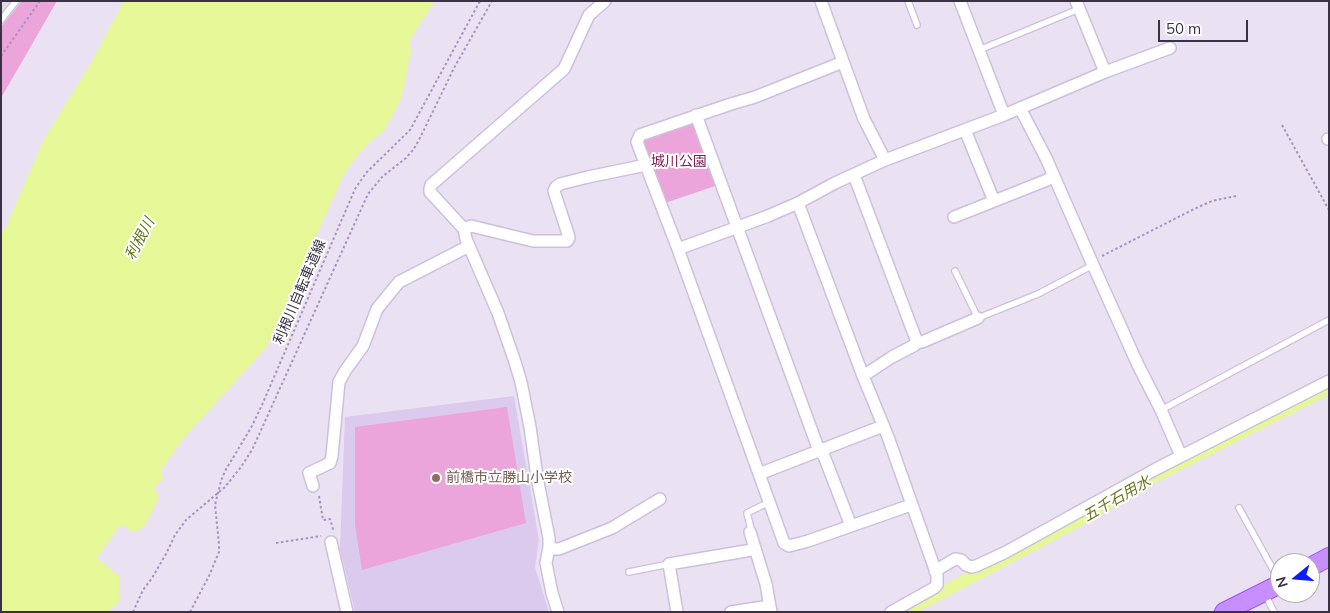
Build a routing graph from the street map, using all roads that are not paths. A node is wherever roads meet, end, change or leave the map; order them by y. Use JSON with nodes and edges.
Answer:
{"nodes":[{"id":1,"x":16,"y":1,"type":"edge"},
{"id":2,"x":605,"y":1,"type":"edge"},
{"id":3,"x":820,"y":1,"type":"edge"},
{"id":4,"x":908,"y":1,"type":"edge"},
{"id":5,"x":960,"y":1,"type":"edge"},
{"id":6,"x":1078,"y":3,"type":"edge"},
{"id":7,"x":1,"y":20,"type":"edge"},
{"id":8,"x":917,"y":25,"type":"dead end"},
{"id":9,"x":1170,"y":48,"type":"dead end"},
{"id":10,"x":979,"y":50,"type":"junction"},
{"id":11,"x":843,"y":62,"type":"junction"},
{"id":12,"x":1105,"y":72,"type":"junction"},
{"id":13,"x":1020,"y":108,"type":"junction"},
{"id":14,"x":696,"y":115,"type":"junction"},
{"id":15,"x":1004,"y":115,"type":"junction"},
{"id":16,"x":965,"y":130,"type":"junction"},
{"id":17,"x":885,"y":160,"type":"junction"},
{"id":18,"x":646,"y":165,"type":"junction"},
{"id":19,"x":854,"y":175,"type":"junction"},
{"id":20,"x":1053,"y":176,"type":"junction"},
{"id":21,"x":994,"y":201,"type":"junction"},
{"id":22,"x":798,"y":203,"type":"junction"},
{"id":23,"x":954,"y":217,"type":"dead end"},
{"id":24,"x":738,"y":227,"type":"junction"},
{"id":25,"x":464,"y":229,"type":"junction"},
{"id":26,"x":469,"y":246,"type":"junction"},
{"id":27,"x":678,"y":249,"type":"junction"},
{"id":28,"x":1092,"y":264,"type":"junction"},
{"id":29,"x":955,"y":271,"type":"dead end"},
{"id":30,"x":978,"y":318,"type":"junction"},
{"id":31,"x":1329,"y":320,"type":"edge"},
{"id":32,"x":917,"y":342,"type":"junction"},
{"id":33,"x":863,"y":376,"type":"junction"},
{"id":34,"x":1329,"y":381,"type":"edge"},
{"id":35,"x":1161,"y":410,"type":"junction"},
{"id":36,"x":883,"y":426,"type":"junction"},
{"id":37,"x":820,"y":451,"type":"junction"},
{"id":38,"x":1181,"y":456,"type":"junction"},
{"id":39,"x":759,"y":474,"type":"junction"},
{"id":40,"x":313,"y":486,"type":"road end"},
{"id":41,"x":660,"y":499,"type":"dead end"},
{"id":42,"x":769,"y":502,"type":"junction"},
{"id":43,"x":911,"y":505,"type":"junction"},
{"id":44,"x":1238,"y":508,"type":"dead end"},
{"id":45,"x":850,"y":526,"type":"junction"},
{"id":46,"x":750,"y":532,"type":"joint"},
{"id":47,"x":331,"y":542,"type":"road end"},
{"id":48,"x":549,"y":547,"type":"junction"},
{"id":49,"x":755,"y":549,"type":"junction"},
{"id":50,"x":669,"y":564,"type":"junction"},
{"id":51,"x":1270,"y":565,"type":"edge"},
{"id":52,"x":936,"y":571,"type":"junction"},
{"id":53,"x":629,"y":572,"type":"dead end"},
{"id":54,"x":1270,"y":589,"type":"edge"},
{"id":55,"x":1264,"y":592,"type":"junction"},
{"id":56,"x":770,"y":609,"type":"edge"},
{"id":57,"x":347,"y":612,"type":"edge"},
{"id":58,"x":558,"y":612,"type":"edge"},
{"id":59,"x":677,"y":612,"type":"edge"},
{"id":60,"x":731,"y":612,"type":"edge"},
{"id":61,"x":891,"y":612,"type":"edge"},
{"id":62,"x":1224,"y":612,"type":"edge"},
{"id":63,"x":1274,"y":612,"type":"edge"}],
"edges":[{"from":1,"to":7,"type":"lane"},
{"from":2,"to":25,"type":"street"},
{"from":3,"to":11,"type":"street"},
{"from":4,"to":8,"type":"lane"},
{"from":5,"to":10,"type":"street"},
{"from":6,"to":10,"type":"lane"},
{"from":6,"to":12,"type":"street"},
{"from":9,"to":12,"type":"street"},
{"from":10,"to":15,"type":"street"},
{"from":11,"to":14,"type":"street"},
{"from":11,"to":17,"type":"street"},
{"from":12,"to":13,"type":"street"},
{"from":13,"to":15,"type":"street"},
{"from":13,"to":20,"type":"street"},
{"from":14,"to":18,"type":"street"},
{"from":14,"to":24,"type":"street"},
{"from":15,"to":16,"type":"street"},
{"from":16,"to":17,"type":"street"},
{"from":16,"to":21,"type":"street"},
{"from":17,"to":19,"type":"street"},
{"from":18,"to":25,"type":"street"},
{"from":18,"to":27,"type":"street"},
{"from":19,"to":22,"type":"street"},
{"from":19,"to":32,"type":"street"},
{"from":20,"to":21,"type":"street"},
{"from":20,"to":28,"type":"street"},
{"from":21,"to":23,"type":"street"},
{"from":22,"to":24,"type":"street"},
{"from":22,"to":33,"type":"street"},
{"from":24,"to":27,"type":"street"},
{"from":24,"to":37,"type":"street"},
{"from":25,"to":26,"type":"street"},
{"from":26,"to":40,"type":"street"},
{"from":26,"to":48,"type":"street"},
{"from":27,"to":39,"type":"street"},
{"from":28,"to":30,"type":"lane"},
{"from":28,"to":35,"type":"street"},
{"from":29,"to":30,"type":"lane"},
{"from":30,"to":32,"type":"street"},
{"from":31,"to":35,"type":"lane"},
{"from":32,"to":33,"type":"street"},
{"from":33,"to":36,"type":"street"},
{"from":34,"to":38,"type":"street"},
{"from":35,"to":38,"type":"street"},
{"from":36,"to":37,"type":"street"},
{"from":36,"to":43,"type":"street"},
{"from":37,"to":39,"type":"street"},
{"from":37,"to":45,"type":"street"},
{"from":38,"to":52,"type":"street"},
{"from":39,"to":42,"type":"street"},
{"from":41,"to":48,"type":"street"},
{"from":42,"to":45,"type":"street"},
{"from":42,"to":46,"type":"lane"},
{"from":43,"to":45,"type":"street"},
{"from":43,"to":52,"type":"street"},
{"from":44,"to":51,"type":"lane"},
{"from":46,"to":49,"type":"street"},
{"from":47,"to":57,"type":"street"},
{"from":48,"to":58,"type":"street"},
{"from":49,"to":50,"type":"street"},
{"from":49,"to":56,"type":"street"},
{"from":50,"to":53,"type":"lane"},
{"from":50,"to":59,"type":"street"},
{"from":52,"to":61,"type":"street"},
{"from":54,"to":55,"type":"main road"},
{"from":55,"to":62,"type":"main road"},
{"from":55,"to":63,"type":"lane"},
{"from":56,"to":60,"type":"street"}]}
